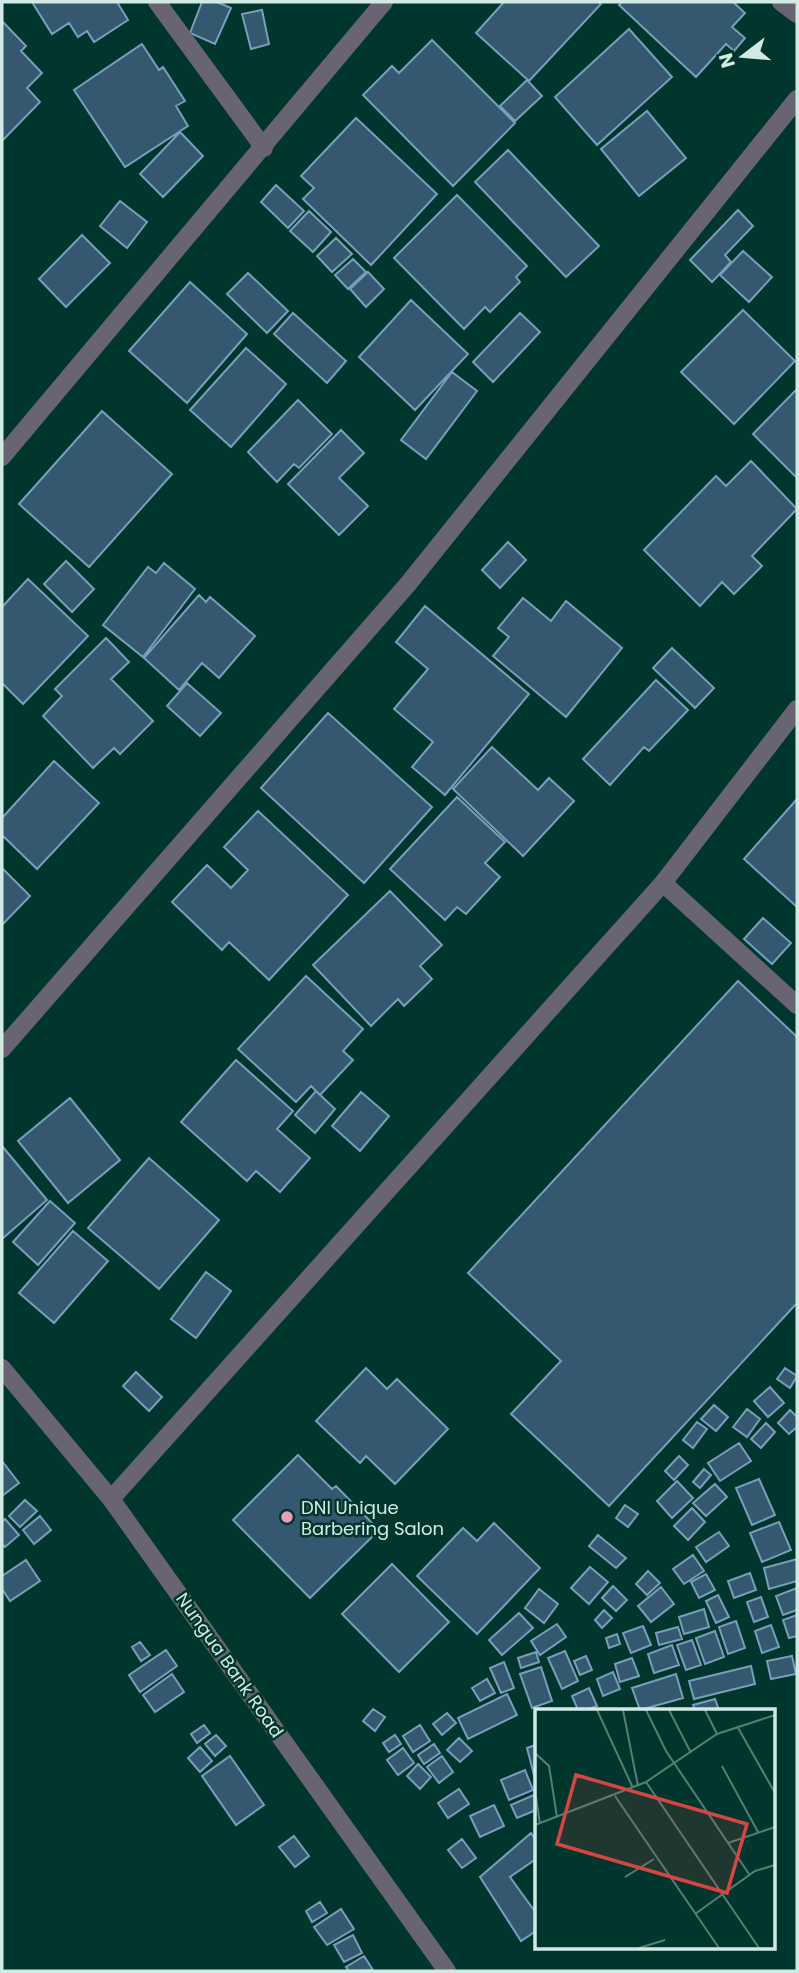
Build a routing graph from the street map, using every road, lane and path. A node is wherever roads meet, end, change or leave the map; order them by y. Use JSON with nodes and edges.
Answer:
{"nodes":[{"id":1,"x":157,"y":2,"type":"edge"},
{"id":2,"x":384,"y":2,"type":"edge"},
{"id":3,"x":781,"y":2,"type":"edge"},
{"id":4,"x":797,"y":15,"type":"edge"},
{"id":5,"x":797,"y":99,"type":"edge"},
{"id":6,"x":264,"y":148,"type":"junction"},
{"id":7,"x":2,"y":457,"type":"edge"},
{"id":8,"x":797,"y":709,"type":"edge"},
{"id":9,"x":663,"y":883,"type":"junction"},
{"id":10,"x":797,"y":1006,"type":"edge"},
{"id":11,"x":2,"y":1049,"type":"edge"},
{"id":12,"x":2,"y":1368,"type":"edge"},
{"id":13,"x":111,"y":1499,"type":"junction"},
{"id":14,"x":447,"y":1971,"type":"edge"}],
"edges":[{"from":1,"to":6,"type":"street"},
{"from":2,"to":6,"type":"street"},
{"from":3,"to":4,"type":"street"},
{"from":5,"to":11,"type":"street"},
{"from":6,"to":7,"type":"street"},
{"from":8,"to":9,"type":"street"},
{"from":9,"to":10,"type":"street"},
{"from":9,"to":13,"type":"street"},
{"from":12,"to":13,"type":"street","name":"Nungua Bank Road"},
{"from":13,"to":14,"type":"street","name":"Nungua Bank Road"}]}
